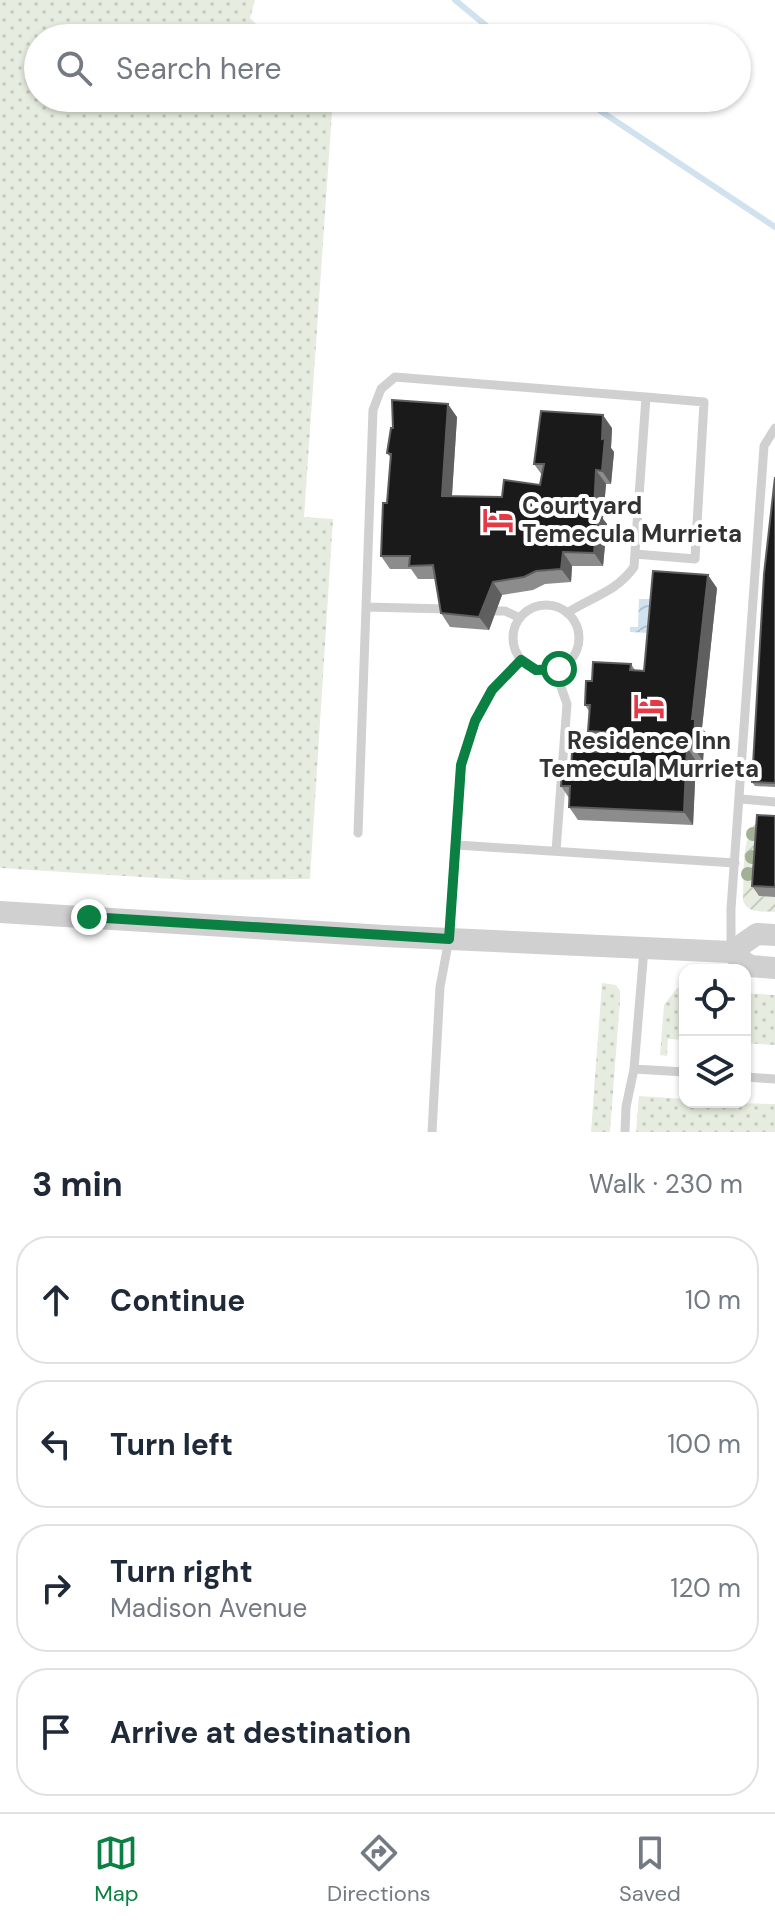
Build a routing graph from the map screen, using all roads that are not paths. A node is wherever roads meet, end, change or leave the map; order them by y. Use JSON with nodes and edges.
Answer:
{"nodes":[{"id":1,"x":646,"y":397,"type":"junction"},
{"id":2,"x":775,"y":428,"type":"edge"},
{"id":3,"x":635,"y":554,"type":"junction"},
{"id":4,"x":366,"y":607,"type":"junction"},
{"id":5,"x":447,"y":609,"type":"edge"},
{"id":6,"x":496,"y":611,"type":"dead end"},
{"id":7,"x":567,"y":613,"type":"junction"},
{"id":8,"x":520,"y":618,"type":"junction"},
{"id":9,"x":521,"y":660,"type":"junction"},
{"id":10,"x":555,"y":670,"type":"junction"},
{"id":11,"x":741,"y":799,"type":"junction"},
{"id":12,"x":775,"y":802,"type":"edge"},
{"id":13,"x":358,"y":833,"type":"dead end"},
{"id":14,"x":457,"y":845,"type":"junction"},
{"id":15,"x":556,"y":851,"type":"junction"},
{"id":16,"x":735,"y":863,"type":"junction"},
{"id":17,"x":0,"y":912,"type":"edge"},
{"id":18,"x":775,"y":935,"type":"edge"},
{"id":19,"x":449,"y":939,"type":"junction"},
{"id":20,"x":644,"y":946,"type":"junction"},
{"id":21,"x":731,"y":952,"type":"junction"},
{"id":22,"x":775,"y":968,"type":"edge"},
{"id":23,"x":634,"y":1069,"type":"junction"},
{"id":24,"x":679,"y":1072,"type":"edge"},
{"id":25,"x":751,"y":1077,"type":"edge"},
{"id":26,"x":775,"y":1079,"type":"edge"},
{"id":27,"x":432,"y":1132,"type":"edge"},
{"id":28,"x":625,"y":1132,"type":"edge"}],
"edges":[{"from":1,"to":3,"type":"lane"},
{"from":1,"to":3,"type":"lane"},
{"from":1,"to":4,"type":"lane"},
{"from":2,"to":11,"type":"lane"},
{"from":3,"to":7,"type":"lane"},
{"from":4,"to":5,"type":"lane"},
{"from":4,"to":13,"type":"lane"},
{"from":6,"to":8,"type":"lane"},
{"from":7,"to":8,"type":"lane"},
{"from":7,"to":10,"type":"lane"},
{"from":8,"to":9,"type":"lane"},
{"from":9,"to":10,"type":"lane"},
{"from":9,"to":14,"type":"lane"},
{"from":10,"to":15,"type":"lane"},
{"from":11,"to":12,"type":"lane"},
{"from":11,"to":16,"type":"lane"},
{"from":14,"to":15,"type":"lane"},
{"from":14,"to":19,"type":"lane"},
{"from":15,"to":16,"type":"lane"},
{"from":16,"to":21,"type":"lane"},
{"from":17,"to":19,"type":"street"},
{"from":18,"to":21,"type":"street"},
{"from":19,"to":20,"type":"street"},
{"from":19,"to":27,"type":"lane"},
{"from":20,"to":21,"type":"street"},
{"from":20,"to":23,"type":"lane"},
{"from":21,"to":22,"type":"street"},
{"from":23,"to":24,"type":"lane"},
{"from":23,"to":28,"type":"lane"},
{"from":25,"to":26,"type":"lane"}]}
